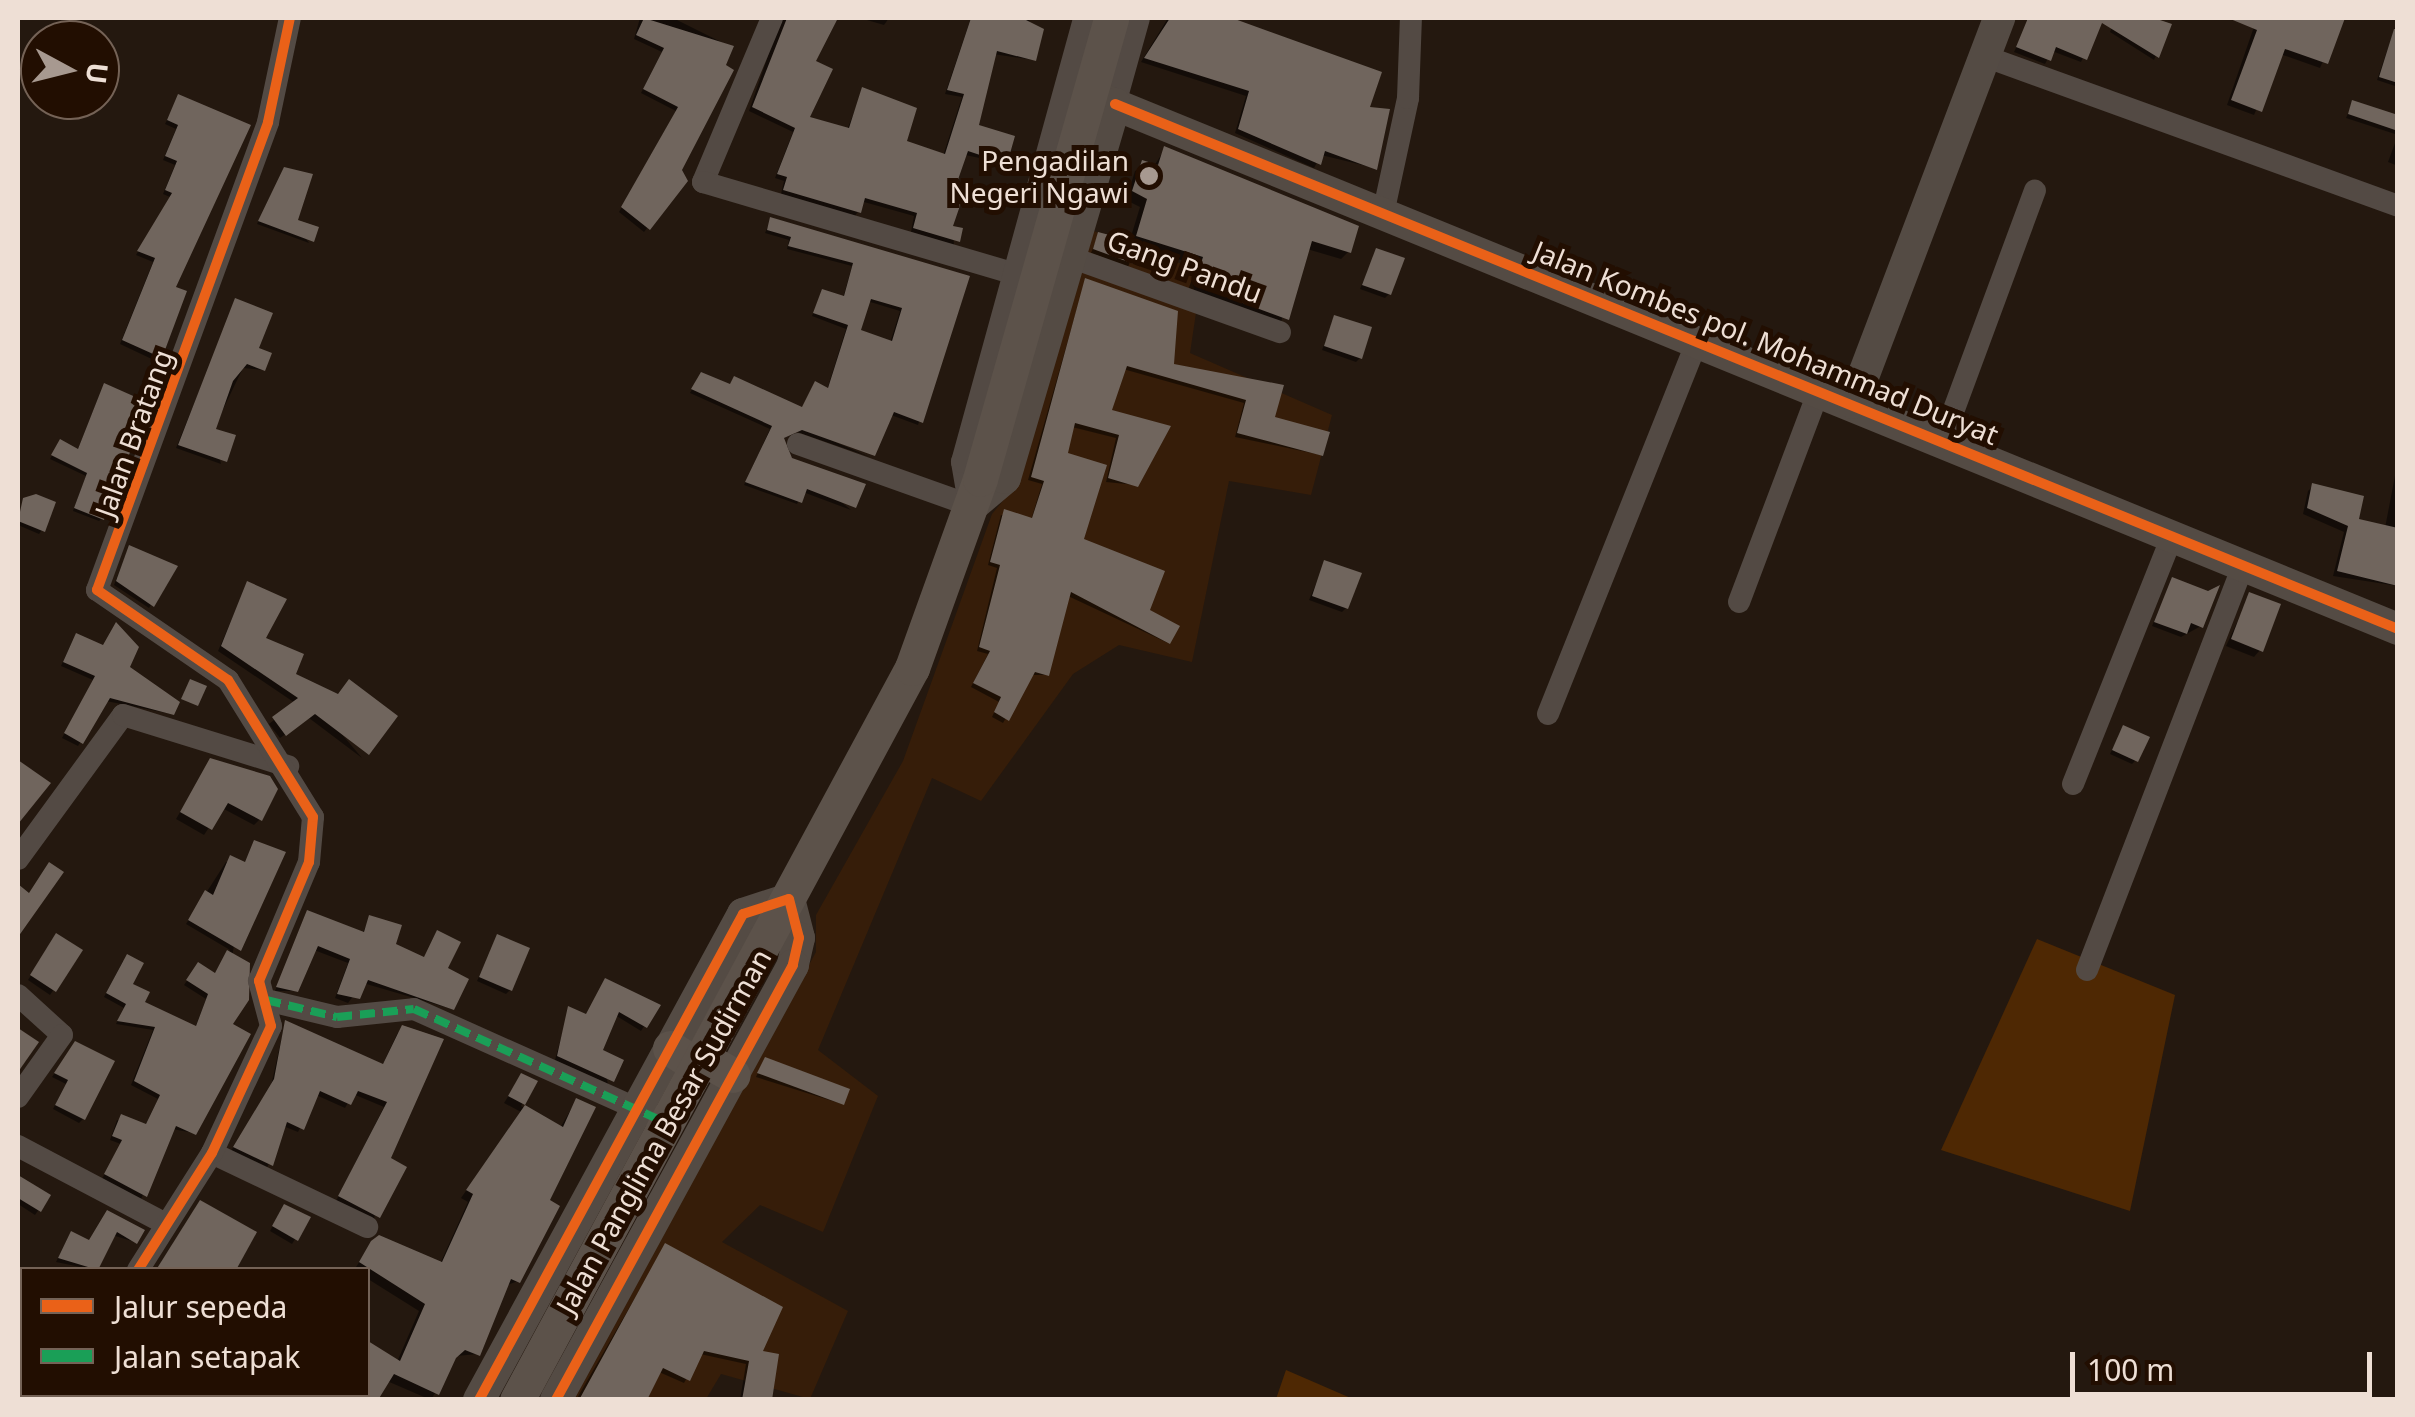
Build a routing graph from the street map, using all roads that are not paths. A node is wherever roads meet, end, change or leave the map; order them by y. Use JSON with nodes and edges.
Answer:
{"nodes":[{"id":1,"x":290,"y":18,"type":"edge"},
{"id":2,"x":772,"y":18,"type":"edge"},
{"id":3,"x":1084,"y":18,"type":"edge"},
{"id":4,"x":1111,"y":18,"type":"edge"},
{"id":5,"x":1139,"y":18,"type":"edge"},
{"id":6,"x":1411,"y":18,"type":"edge"},
{"id":7,"x":1999,"y":18,"type":"edge"},
{"id":8,"x":1984,"y":56,"type":"junction"},
{"id":9,"x":1102,"y":99,"type":"junction"},
{"id":10,"x":2036,"y":190,"type":"dead end"},
{"id":11,"x":2398,"y":206,"type":"edge"},
{"id":12,"x":1383,"y":214,"type":"junction"},
{"id":13,"x":1070,"y":257,"type":"junction"},
{"id":14,"x":1024,"y":277,"type":"junction"},
{"id":15,"x":1280,"y":332,"type":"dead end"},
{"id":16,"x":1697,"y":341,"type":"junction"},
{"id":17,"x":1022,"y":375,"type":"junction"},
{"id":18,"x":1819,"y":390,"type":"junction"},
{"id":19,"x":1853,"y":402,"type":"junction"},
{"id":20,"x":1943,"y":439,"type":"junction"},
{"id":21,"x":798,"y":444,"type":"dead end"},
{"id":22,"x":972,"y":506,"type":"junction"},
{"id":23,"x":2172,"y":536,"type":"junction"},
{"id":24,"x":2243,"y":566,"type":"junction"},
{"id":25,"x":1739,"y":602,"type":"dead end"},
{"id":26,"x":2398,"y":628,"type":"edge"},
{"id":27,"x":1548,"y":714,"type":"dead end"},
{"id":28,"x":288,"y":766,"type":"junction"},
{"id":29,"x":2073,"y":784,"type":"dead end"},
{"id":30,"x":18,"y":859,"type":"edge"},
{"id":31,"x":2087,"y":970,"type":"dead end"},
{"id":32,"x":18,"y":996,"type":"edge"},
{"id":33,"x":266,"y":1000,"type":"junction"},
{"id":34,"x":701,"y":1062,"type":"junction"},
{"id":35,"x":18,"y":1096,"type":"edge"},
{"id":36,"x":652,"y":1116,"type":"junction"},
{"id":37,"x":18,"y":1146,"type":"edge"},
{"id":38,"x":212,"y":1152,"type":"junction"},
{"id":39,"x":166,"y":1224,"type":"junction"},
{"id":40,"x":367,"y":1227,"type":"dead end"},
{"id":41,"x":140,"y":1267,"type":"edge"},
{"id":42,"x":479,"y":1400,"type":"edge"},
{"id":43,"x":517,"y":1400,"type":"edge"},
{"id":44,"x":556,"y":1400,"type":"edge"}],
"edges":[{"from":1,"to":28,"type":"street","name":"Jalan Bratang"},
{"from":2,"to":14,"type":"street"},
{"from":3,"to":14,"type":"street"},
{"from":4,"to":9,"type":"main road","name":"Jalan Panglima Besar Sudirman"},
{"from":5,"to":9,"type":"street"},
{"from":6,"to":12,"type":"street"},
{"from":7,"to":8,"type":"street"},
{"from":8,"to":11,"type":"street"},
{"from":8,"to":19,"type":"street"},
{"from":9,"to":12,"type":"street","name":"Jalan Kombes pol. Mohammad Duryat"},
{"from":9,"to":13,"type":"street"},
{"from":9,"to":14,"type":"main road","name":"Jalan Panglima Besar Sudirman"},
{"from":10,"to":20,"type":"street"},
{"from":12,"to":16,"type":"street","name":"Jalan Kombes pol. Mohammad Duryat"},
{"from":13,"to":15,"type":"street","name":"Gang Pandu"},
{"from":13,"to":17,"type":"street"},
{"from":14,"to":17,"type":"main road","name":"Jalan Panglima Besar Sudirman"},
{"from":14,"to":22,"type":"street"},
{"from":16,"to":18,"type":"street","name":"Jalan Kombes pol. Mohammad Duryat"},
{"from":16,"to":27,"type":"street"},
{"from":17,"to":22,"type":"main road","name":"Jalan Panglima Besar Sudirman"},
{"from":18,"to":19,"type":"street","name":"Jalan Kombes pol. Mohammad Duryat"},
{"from":18,"to":25,"type":"street"},
{"from":19,"to":20,"type":"street","name":"Jalan Kombes pol. Mohammad Duryat"},
{"from":20,"to":23,"type":"street","name":"Jalan Kombes pol. Mohammad Duryat"},
{"from":21,"to":22,"type":"street"},
{"from":22,"to":34,"type":"main road","name":"Jalan Panglima Besar Sudirman"},
{"from":23,"to":24,"type":"street","name":"Jalan Kombes pol. Mohammad Duryat"},
{"from":23,"to":29,"type":"street"},
{"from":24,"to":26,"type":"street","name":"Jalan Kombes pol. Mohammad Duryat"},
{"from":24,"to":31,"type":"street"},
{"from":28,"to":30,"type":"street"},
{"from":28,"to":33,"type":"street","name":"Jalan Bratang"},
{"from":32,"to":35,"type":"street"},
{"from":33,"to":36,"type":"street"},
{"from":33,"to":38,"type":"street","name":"Jalan Bratang"},
{"from":34,"to":36,"type":"main road","name":"Jalan Panglima Besar Sudirman"},
{"from":34,"to":44,"type":"street"},
{"from":36,"to":42,"type":"street"},
{"from":36,"to":43,"type":"main road","name":"Jalan Panglima Besar Sudirman"},
{"from":37,"to":39,"type":"street"},
{"from":38,"to":39,"type":"street","name":"Jalan Bratang"},
{"from":38,"to":40,"type":"street"},
{"from":39,"to":41,"type":"street","name":"Jalan Bratang"}]}
